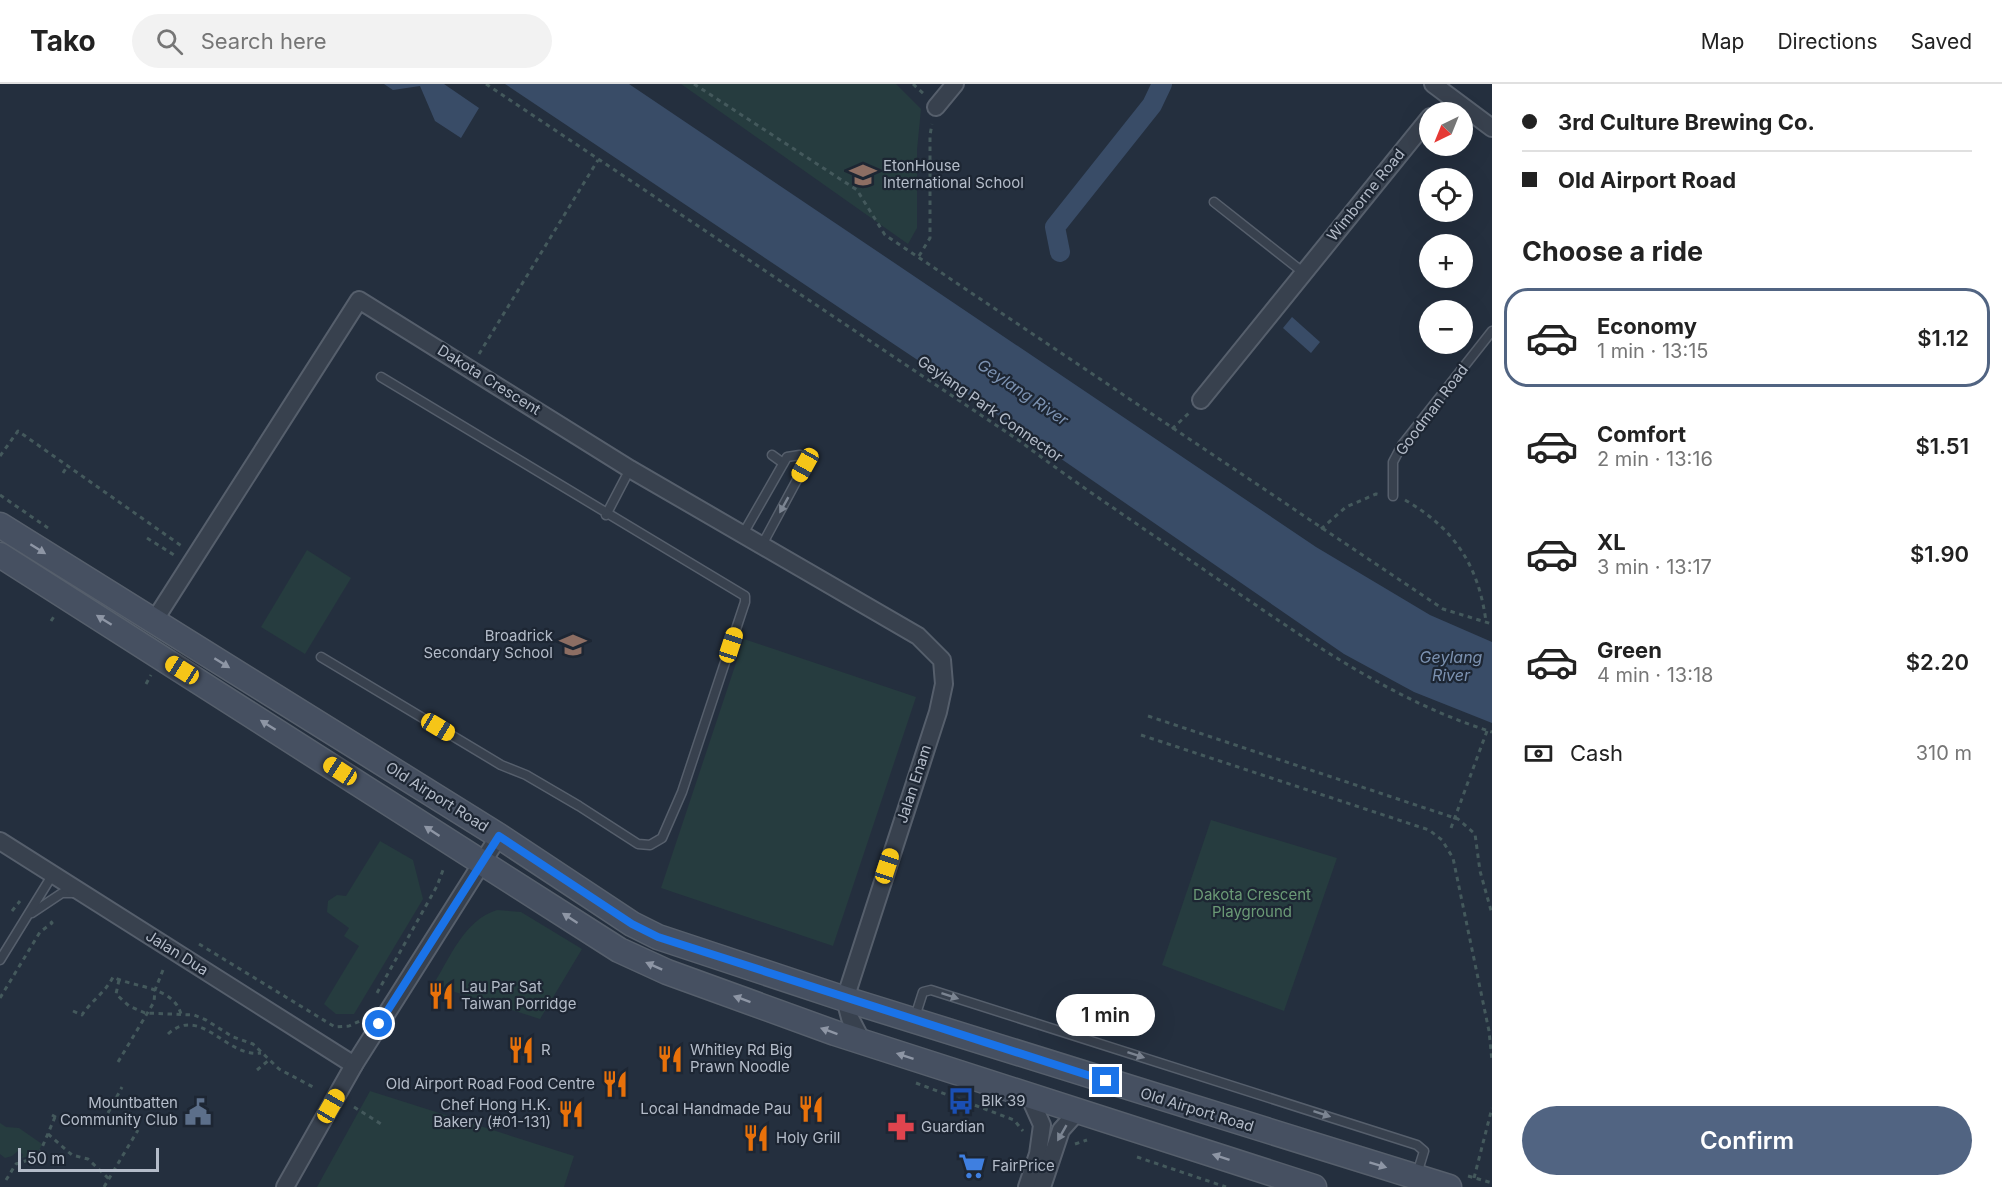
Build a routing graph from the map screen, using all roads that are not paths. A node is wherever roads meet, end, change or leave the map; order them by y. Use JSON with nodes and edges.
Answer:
{"nodes":[{"id":1,"x":955,"y":84,"type":"edge"},
{"id":2,"x":1433,"y":84,"type":"edge"},
{"id":3,"x":1447,"y":95,"type":"junction"},
{"id":4,"x":1441,"y":102,"type":"edge"},
{"id":5,"x":936,"y":107,"type":"road end"},
{"id":6,"x":1492,"y":128,"type":"edge"},
{"id":7,"x":1419,"y":131,"type":"edge"},
{"id":8,"x":1214,"y":202,"type":"dead end"},
{"id":9,"x":1304,"y":273,"type":"junction"},
{"id":10,"x":1492,"y":331,"type":"edge"},
{"id":11,"x":381,"y":377,"type":"dead end"},
{"id":12,"x":1201,"y":400,"type":"road end"},
{"id":13,"x":772,"y":455,"type":"dead end"},
{"id":14,"x":783,"y":463,"type":"junction"},
{"id":15,"x":630,"y":469,"type":"junction"},
{"id":16,"x":1393,"y":496,"type":"road end"},
{"id":17,"x":606,"y":514,"type":"junction"},
{"id":18,"x":0,"y":525,"type":"edge"},
{"id":19,"x":743,"y":534,"type":"junction"},
{"id":20,"x":762,"y":545,"type":"junction"},
{"id":21,"x":0,"y":555,"type":"edge"},
{"id":22,"x":154,"y":621,"type":"junction"},
{"id":23,"x":321,"y":657,"type":"dead end"},
{"id":24,"x":942,"y":660,"type":"joint"},
{"id":25,"x":499,"y":836,"type":"junction"},
{"id":26,"x":0,"y":841,"type":"edge"},
{"id":27,"x":482,"y":861,"type":"junction"},
{"id":28,"x":53,"y":874,"type":"junction"},
{"id":29,"x":83,"y":893,"type":"junction"},
{"id":30,"x":27,"y":917,"type":"junction"},
{"id":31,"x":0,"y":960,"type":"edge"},
{"id":32,"x":844,"y":999,"type":"junction"},
{"id":33,"x":914,"y":1020,"type":"junction"},
{"id":34,"x":863,"y":1042,"type":"junction"},
{"id":35,"x":354,"y":1065,"type":"junction"},
{"id":36,"x":1029,"y":1096,"type":"junction"},
{"id":37,"x":1078,"y":1111,"type":"junction"},
{"id":38,"x":1416,"y":1177,"type":"junction"},
{"id":39,"x":285,"y":1187,"type":"edge"},
{"id":40,"x":1028,"y":1187,"type":"edge"},
{"id":41,"x":1042,"y":1187,"type":"edge"},
{"id":42,"x":1314,"y":1187,"type":"edge"},
{"id":43,"x":1449,"y":1187,"type":"edge"}],
"edges":[{"from":1,"to":5,"type":"street"},
{"from":2,"to":3,"type":"street"},
{"from":3,"to":4,"type":"street"},
{"from":3,"to":6,"type":"street"},
{"from":7,"to":9,"type":"street","name":"Wimborne Road"},
{"from":8,"to":9,"type":"lane"},
{"from":9,"to":12,"type":"street","name":"Wimborne Road"},
{"from":10,"to":16,"type":"lane","name":"Goodman Road"},
{"from":11,"to":17,"type":"lane"},
{"from":13,"to":14,"type":"lane"},
{"from":14,"to":19,"type":"lane"},
{"from":14,"to":20,"type":"lane","one_way":true},
{"from":15,"to":17,"type":"lane"},
{"from":15,"to":19,"type":"street","name":"Dakota Crescent"},
{"from":15,"to":22,"type":"street","name":"Dakota Crescent"},
{"from":17,"to":23,"type":"lane"},
{"from":18,"to":22,"type":"main road","name":"Old Airport Road","one_way":true},
{"from":19,"to":20,"type":"street","name":"Dakota Crescent"},
{"from":20,"to":24,"type":"street","name":"Dakota Crescent"},
{"from":27,"to":21,"type":"main road","name":"Old Airport Road","one_way":true},
{"from":22,"to":25,"type":"main road","name":"Old Airport Road","one_way":true},
{"from":24,"to":32,"type":"street","name":"Jalan Enam"},
{"from":25,"to":27,"type":"street"},
{"from":25,"to":32,"type":"main road","name":"Old Airport Road"},
{"from":26,"to":28,"type":"street","name":"Jalan Dua"},
{"from":34,"to":27,"type":"main road","name":"Old Airport Road","one_way":true},
{"from":27,"to":35,"type":"street"},
{"from":28,"to":29,"type":"street","name":"Jalan Dua"},
{"from":28,"to":30,"type":"lane"},
{"from":29,"to":30,"type":"lane"},
{"from":29,"to":35,"type":"street","name":"Jalan Dua"},
{"from":30,"to":31,"type":"lane"},
{"from":32,"to":33,"type":"main road","name":"Old Airport Road"},
{"from":32,"to":34,"type":"street"},
{"from":33,"to":38,"type":"main road","name":"Old Airport Road","one_way":true},
{"from":33,"to":38,"type":"lane","one_way":true},
{"from":36,"to":34,"type":"main road","name":"Old Airport Road","one_way":true},
{"from":35,"to":39,"type":"street"},
{"from":36,"to":37,"type":"main road","name":"Old Airport Road"},
{"from":36,"to":40,"type":"street"},
{"from":37,"to":41,"type":"street","one_way":true},
{"from":42,"to":37,"type":"main road","name":"Old Airport Road","one_way":true},
{"from":38,"to":43,"type":"main road","name":"Old Airport Road"}]}
